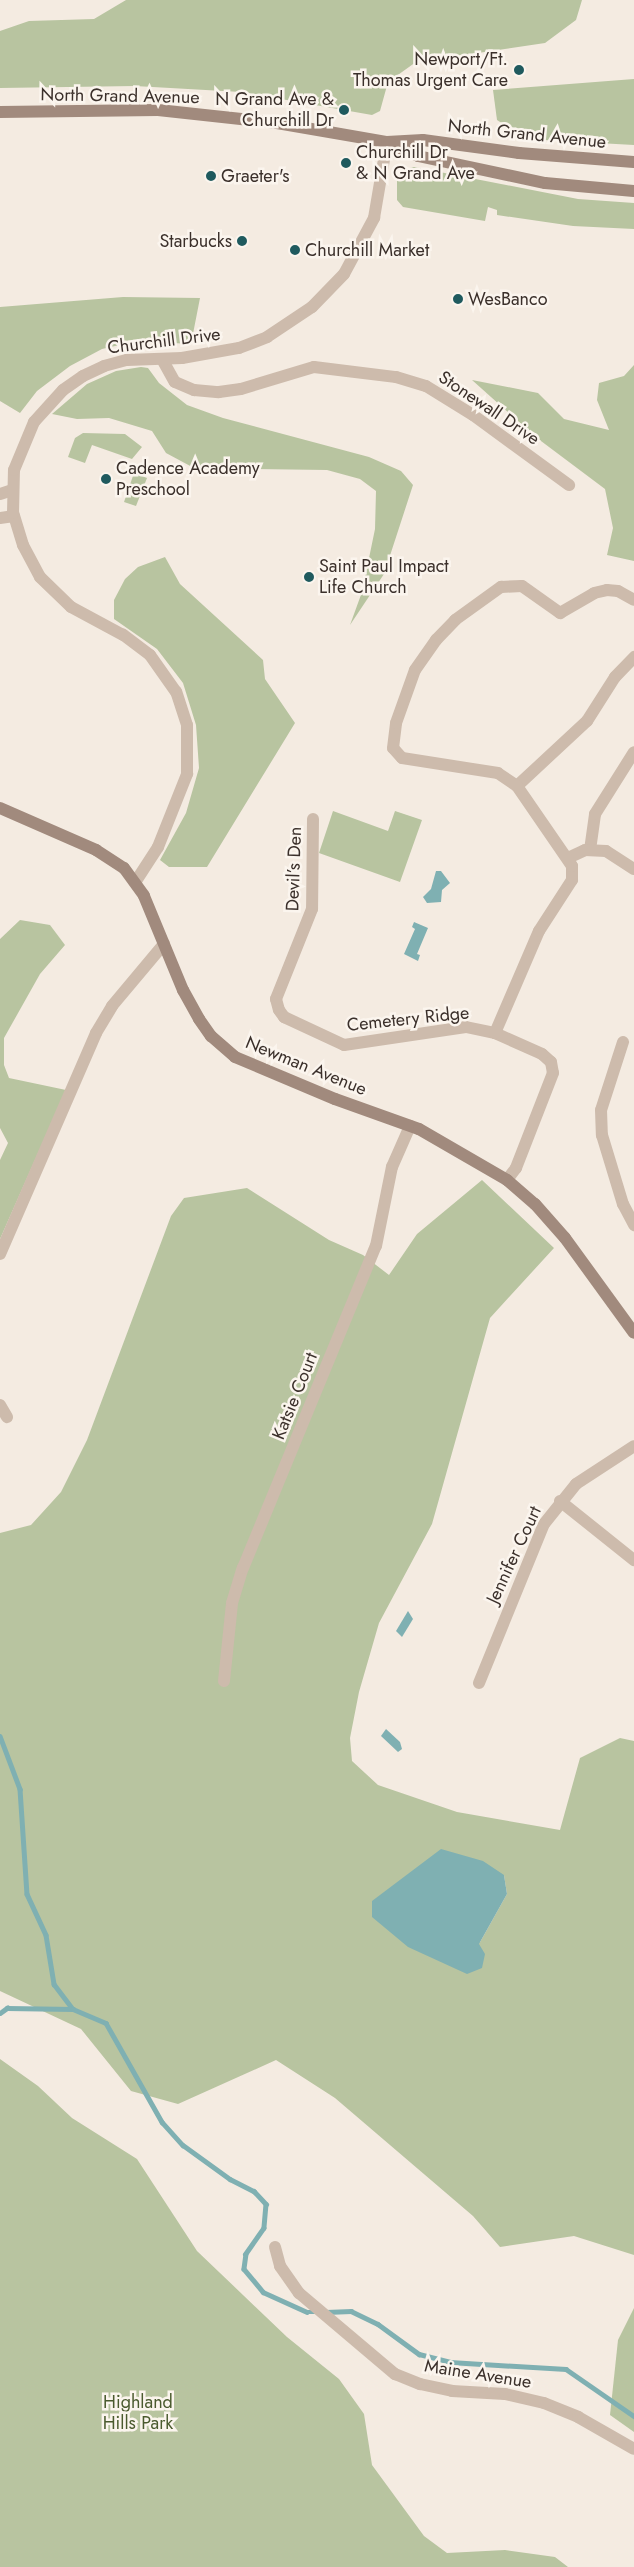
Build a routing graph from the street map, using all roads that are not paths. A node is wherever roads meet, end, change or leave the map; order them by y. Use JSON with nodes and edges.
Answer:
{"nodes":[{"id":1,"x":0,"y":112,"type":"edge"},
{"id":2,"x":387,"y":142,"type":"junction"},
{"id":3,"x":634,"y":162,"type":"edge"},
{"id":4,"x":634,"y":191,"type":"edge"},
{"id":5,"x":162,"y":358,"type":"junction"},
{"id":6,"x":569,"y":485,"type":"dead end"},
{"id":7,"x":6,"y":492,"type":"edge"},
{"id":8,"x":14,"y":516,"type":"junction"},
{"id":9,"x":0,"y":518,"type":"edge"},
{"id":10,"x":634,"y":600,"type":"edge"},
{"id":11,"x":634,"y":657,"type":"edge"},
{"id":12,"x":634,"y":752,"type":"edge"},
{"id":13,"x":517,"y":786,"type":"junction"},
{"id":14,"x":0,"y":808,"type":"edge"},
{"id":15,"x":313,"y":819,"type":"dead end"},
{"id":16,"x":590,"y":850,"type":"junction"},
{"id":17,"x":568,"y":858,"type":"junction"},
{"id":18,"x":634,"y":869,"type":"edge"},
{"id":19,"x":136,"y":882,"type":"junction"},
{"id":20,"x":164,"y":944,"type":"junction"},
{"id":21,"x":276,"y":1005,"type":"joint"},
{"id":22,"x":495,"y":1033,"type":"junction"},
{"id":23,"x":623,"y":1042,"type":"dead end"},
{"id":24,"x":410,"y":1126,"type":"junction"},
{"id":25,"x":507,"y":1180,"type":"junction"},
{"id":26,"x":634,"y":1225,"type":"edge"},
{"id":27,"x":0,"y":1254,"type":"edge"},
{"id":28,"x":634,"y":1334,"type":"edge"},
{"id":29,"x":0,"y":1405,"type":"edge"},
{"id":30,"x":7,"y":1417,"type":"dead end"},
{"id":31,"x":634,"y":1446,"type":"edge"},
{"id":32,"x":560,"y":1501,"type":"junction"},
{"id":33,"x":634,"y":1560,"type":"edge"},
{"id":34,"x":224,"y":1681,"type":"dead end"},
{"id":35,"x":479,"y":1683,"type":"dead end"},
{"id":36,"x":275,"y":2247,"type":"dead end"},
{"id":37,"x":634,"y":2448,"type":"edge"}],
"edges":[{"from":1,"to":2,"type":"main road","name":"North Grand Avenue"},
{"from":2,"to":3,"type":"main road","name":"North Grand Avenue"},
{"from":2,"to":4,"type":"main road","name":"North Grand Avenue"},
{"from":2,"to":5,"type":"street","name":"Churchill Drive"},
{"from":5,"to":6,"type":"street","name":"Stonewall Drive"},
{"from":5,"to":7,"type":"street","name":"Churchill Drive"},
{"from":7,"to":8,"type":"street","name":"Churchill Drive"},
{"from":8,"to":9,"type":"street"},
{"from":8,"to":19,"type":"street","name":"Churchill Drive"},
{"from":10,"to":13,"type":"street"},
{"from":11,"to":13,"type":"street"},
{"from":12,"to":16,"type":"street"},
{"from":13,"to":17,"type":"street"},
{"from":14,"to":19,"type":"main road","name":"Newman Avenue"},
{"from":15,"to":21,"type":"street","name":"Devil’s Den"},
{"from":16,"to":17,"type":"street"},
{"from":16,"to":18,"type":"street"},
{"from":17,"to":22,"type":"street"},
{"from":19,"to":20,"type":"main road","name":"Newman Avenue"},
{"from":20,"to":24,"type":"main road","name":"Newman Avenue"},
{"from":20,"to":27,"type":"street"},
{"from":21,"to":22,"type":"street","name":"Cemetery Ridge"},
{"from":22,"to":25,"type":"street","name":"Cemetery Ridge"},
{"from":23,"to":26,"type":"street"},
{"from":24,"to":25,"type":"main road","name":"Newman Avenue"},
{"from":24,"to":34,"type":"street","name":"Katsie Court"},
{"from":25,"to":28,"type":"main road","name":"Newman Avenue"},
{"from":29,"to":30,"type":"street"},
{"from":31,"to":32,"type":"street","name":"Jennifer Court"},
{"from":32,"to":33,"type":"street"},
{"from":32,"to":35,"type":"street","name":"Jennifer Court"},
{"from":36,"to":37,"type":"street","name":"Maine Avenue"}]}
